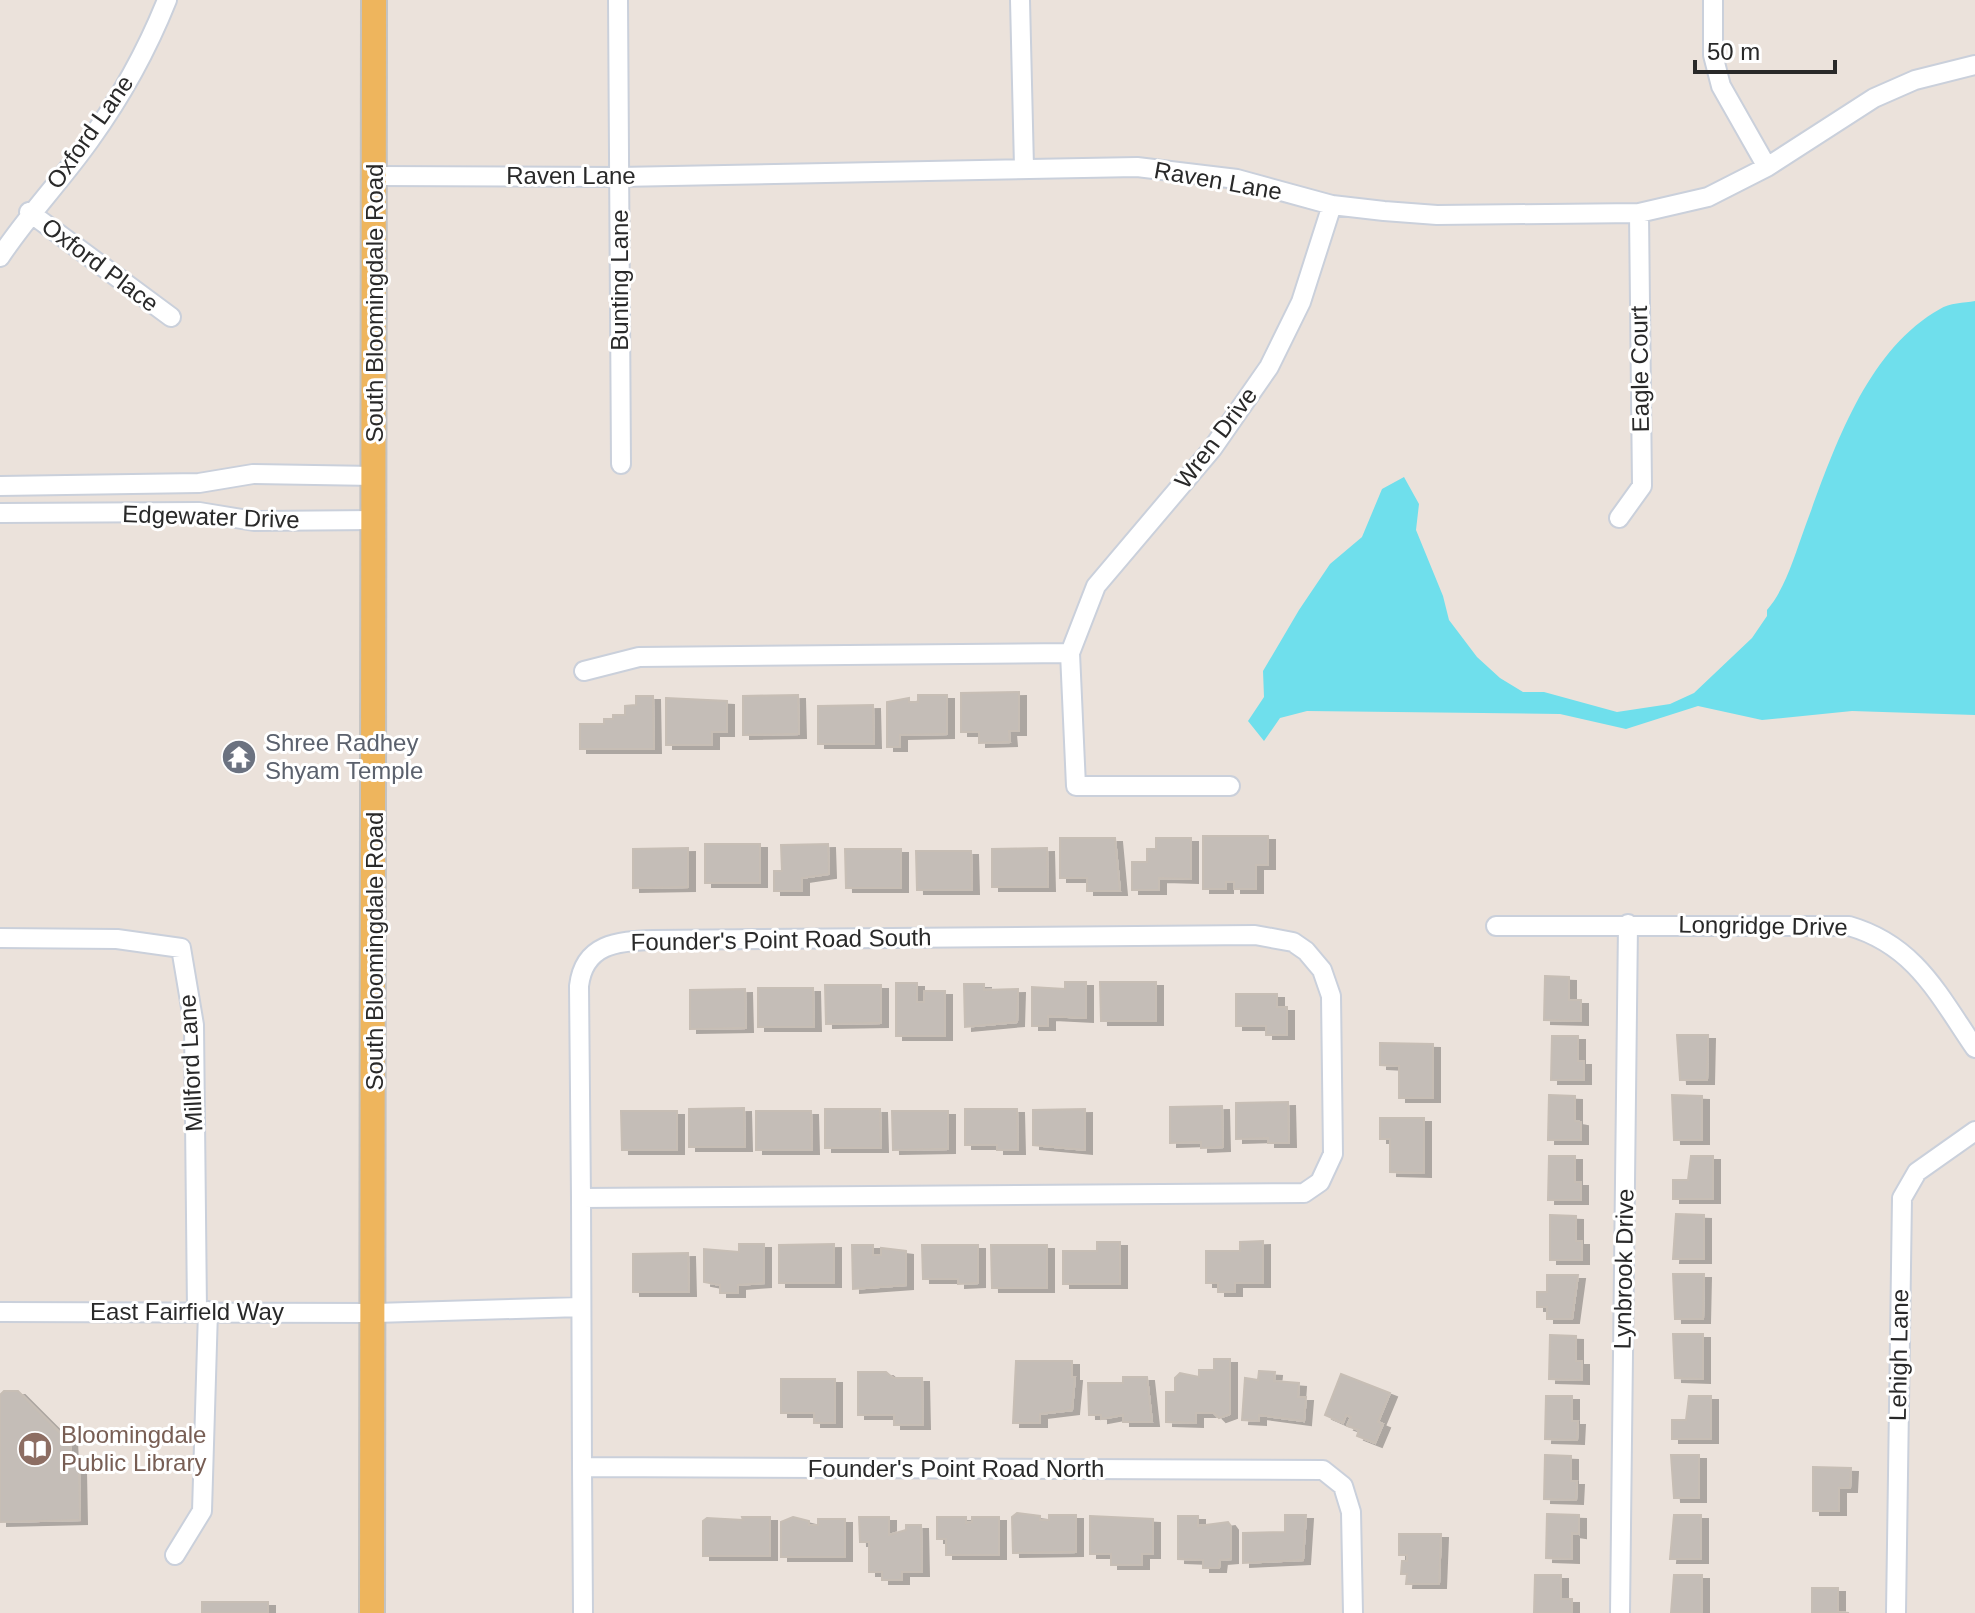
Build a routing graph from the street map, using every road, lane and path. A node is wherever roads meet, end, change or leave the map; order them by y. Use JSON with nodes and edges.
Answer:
{"nodes":[{"id":1,"x":167,"y":0,"type":"edge"},
{"id":2,"x":374,"y":0,"type":"edge"},
{"id":3,"x":618,"y":0,"type":"edge"},
{"id":4,"x":1020,"y":0,"type":"edge"},
{"id":5,"x":1713,"y":0,"type":"edge"},
{"id":6,"x":1975,"y":65,"type":"edge"},
{"id":7,"x":1024,"y":167,"type":"junction"},
{"id":8,"x":1767,"y":167,"type":"junction"},
{"id":9,"x":375,"y":176,"type":"junction"},
{"id":10,"x":619,"y":177,"type":"junction"},
{"id":11,"x":1332,"y":205,"type":"junction"},
{"id":12,"x":29,"y":212,"type":"junction"},
{"id":13,"x":1639,"y":213,"type":"junction"},
{"id":14,"x":0,"y":257,"type":"edge"},
{"id":15,"x":171,"y":317,"type":"dead end"},
{"id":16,"x":621,"y":464,"type":"dead end"},
{"id":17,"x":375,"y":476,"type":"junction"},
{"id":18,"x":0,"y":486,"type":"edge"},
{"id":19,"x":0,"y":513,"type":"edge"},
{"id":20,"x":1619,"y":518,"type":"dead end"},
{"id":21,"x":375,"y":520,"type":"junction"},
{"id":22,"x":1070,"y":653,"type":"junction"},
{"id":23,"x":584,"y":671,"type":"dead end"},
{"id":24,"x":1230,"y":786,"type":"dead end"},
{"id":25,"x":1628,"y":924,"type":"junction"},
{"id":26,"x":1496,"y":926,"type":"dead end"},
{"id":27,"x":0,"y":938,"type":"edge"},
{"id":28,"x":1975,"y":1048,"type":"edge"},
{"id":29,"x":1975,"y":1131,"type":"edge"},
{"id":30,"x":581,"y":1198,"type":"junction"},
{"id":31,"x":581,"y":1307,"type":"junction"},
{"id":32,"x":202,"y":1311,"type":"junction"},
{"id":33,"x":0,"y":1312,"type":"edge"},
{"id":34,"x":375,"y":1313,"type":"junction"},
{"id":35,"x":582,"y":1467,"type":"junction"},
{"id":36,"x":175,"y":1555,"type":"dead end"},
{"id":37,"x":372,"y":1613,"type":"edge"},
{"id":38,"x":583,"y":1613,"type":"edge"},
{"id":39,"x":1353,"y":1613,"type":"edge"},
{"id":40,"x":1620,"y":1613,"type":"edge"},
{"id":41,"x":1896,"y":1613,"type":"edge"}],
"edges":[{"from":1,"to":12,"type":"street","name":"Oxford Lane"},
{"from":2,"to":9,"type":"main road","name":"South Bloomingdale Road"},
{"from":3,"to":10,"type":"street","name":"Bunting Lane"},
{"from":4,"to":7,"type":"street"},
{"from":5,"to":8,"type":"street"},
{"from":6,"to":8,"type":"street","name":"Raven Lane"},
{"from":7,"to":10,"type":"street","name":"Raven Lane"},
{"from":7,"to":11,"type":"street","name":"Raven Lane"},
{"from":8,"to":13,"type":"street","name":"Raven Lane"},
{"from":9,"to":10,"type":"street","name":"Raven Lane"},
{"from":9,"to":17,"type":"main road","name":"South Bloomingdale Road"},
{"from":10,"to":16,"type":"street","name":"Bunting Lane"},
{"from":11,"to":13,"type":"street","name":"Raven Lane"},
{"from":11,"to":22,"type":"street","name":"Wren Drive"},
{"from":12,"to":14,"type":"street","name":"Oxford Lane"},
{"from":12,"to":15,"type":"street","name":"Oxford Place"},
{"from":13,"to":20,"type":"street","name":"Eagle Court"},
{"from":17,"to":18,"type":"street","name":"Edgewater Drive"},
{"from":17,"to":21,"type":"main road","name":"South Bloomingdale Road"},
{"from":19,"to":21,"type":"street","name":"Edgewater Drive"},
{"from":21,"to":34,"type":"main road","name":"South Bloomingdale Road"},
{"from":22,"to":23,"type":"street"},
{"from":22,"to":24,"type":"street","name":"Wren Drive"},
{"from":25,"to":26,"type":"street","name":"Longridge Drive"},
{"from":25,"to":28,"type":"street","name":"Longridge Drive"},
{"from":25,"to":40,"type":"street","name":"Lynbrook Drive"},
{"from":27,"to":32,"type":"street","name":"Millford Lane"},
{"from":29,"to":41,"type":"street","name":"Lehigh Lane"},
{"from":30,"to":30,"type":"street","name":"Founder's Point Road South"},
{"from":30,"to":31,"type":"street","name":"Founder's Point Road South"},
{"from":31,"to":34,"type":"street","name":"East Fairfield Way"},
{"from":31,"to":35,"type":"street","name":"Founder's Point Road South"},
{"from":32,"to":33,"type":"street","name":"East Fairfield Way"},
{"from":32,"to":34,"type":"street","name":"East Fairfield Way"},
{"from":32,"to":36,"type":"street","name":"Millford Lane"},
{"from":34,"to":37,"type":"main road","name":"South Bloomingdale Road"},
{"from":35,"to":38,"type":"street"},
{"from":35,"to":39,"type":"street","name":"Founder's Point Road North"}]}
